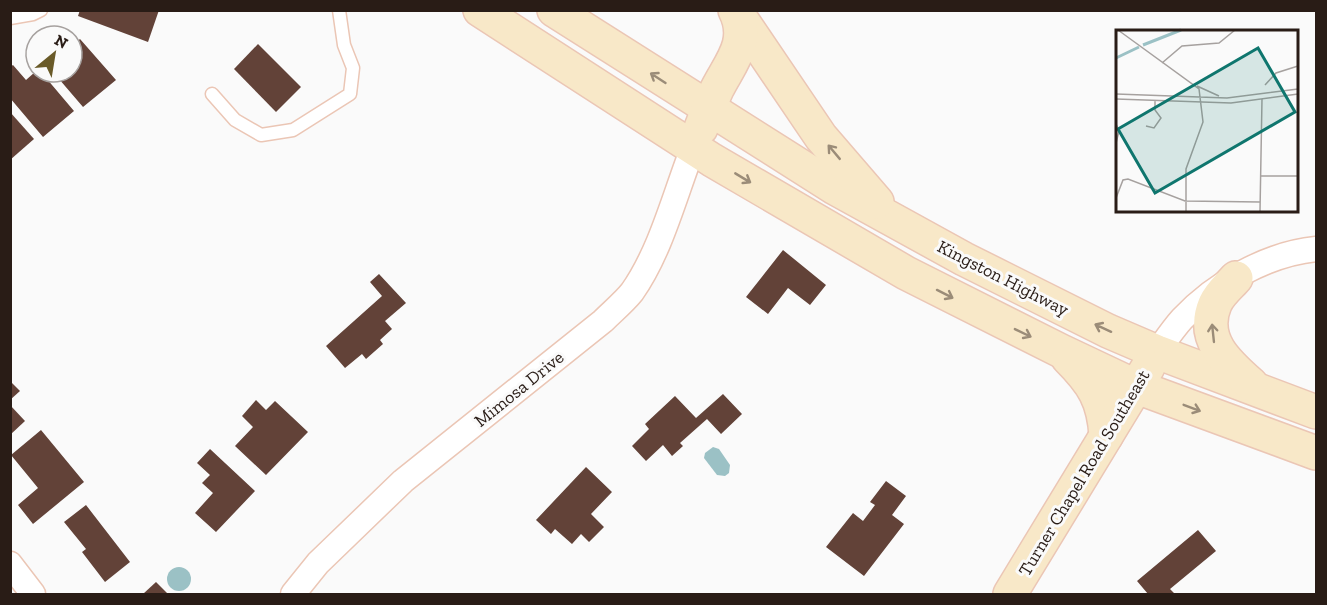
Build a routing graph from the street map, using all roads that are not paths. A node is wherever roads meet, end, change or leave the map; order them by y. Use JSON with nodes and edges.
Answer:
{"nodes":[{"id":1,"x":41,"y":10,"type":"edge"},
{"id":2,"x":339,"y":10,"type":"edge"},
{"id":3,"x":480,"y":10,"type":"edge"},
{"id":4,"x":554,"y":10,"type":"edge"},
{"id":5,"x":736,"y":12,"type":"edge"},
{"id":6,"x":10,"y":18,"type":"edge"},
{"id":7,"x":212,"y":94,"type":"dead end"},
{"id":8,"x":708,"y":109,"type":"junction"},
{"id":9,"x":693,"y":148,"type":"junction"},
{"id":10,"x":902,"y":226,"type":"junction"},
{"id":11,"x":1317,"y":249,"type":"edge"},
{"id":12,"x":1236,"y":278,"type":"junction"},
{"id":13,"x":1063,"y":352,"type":"junction"},
{"id":14,"x":1157,"y":352,"type":"junction"},
{"id":15,"x":1137,"y":387,"type":"junction"},
{"id":16,"x":1261,"y":393,"type":"junction"},
{"id":17,"x":1317,"y":412,"type":"edge"},
{"id":18,"x":1106,"y":436,"type":"junction"},
{"id":19,"x":1317,"y":453,"type":"edge"},
{"id":20,"x":10,"y":564,"type":"edge"},
{"id":21,"x":33,"y":594,"type":"edge"},
{"id":22,"x":293,"y":594,"type":"edge"},
{"id":23,"x":1010,"y":594,"type":"edge"}],
"edges":[{"from":1,"to":6,"type":"lane"},
{"from":2,"to":7,"type":"lane"},
{"from":3,"to":9,"type":"main road"},
{"from":8,"to":4,"type":"main road","name":"Kingston Highway","one_way":true},
{"from":5,"to":8,"type":"main road"},
{"from":10,"to":5,"type":"main road","one_way":true},
{"from":8,"to":9,"type":"main road"},
{"from":8,"to":10,"type":"main road","name":"Kingston Highway"},
{"from":9,"to":13,"type":"main road","one_way":true},
{"from":9,"to":22,"type":"street","name":"Mimosa Drive"},
{"from":14,"to":10,"type":"main road","name":"Kingston Highway","one_way":true},
{"from":11,"to":12,"type":"street"},
{"from":12,"to":14,"type":"street"},
{"from":16,"to":12,"type":"main road","one_way":true},
{"from":13,"to":15,"type":"main road"},
{"from":13,"to":18,"type":"main road"},
{"from":14,"to":15,"type":"main road","name":"Turner Chapel Road Southeast"},
{"from":14,"to":16,"type":"main road","name":"Kingston Highway"},
{"from":15,"to":18,"type":"main road","name":"Turner Chapel Road Southeast"},
{"from":15,"to":19,"type":"main road","one_way":true},
{"from":16,"to":17,"type":"main road","name":"Kingston Highway"},
{"from":18,"to":23,"type":"main road","name":"Turner Chapel Road Southeast"},
{"from":20,"to":21,"type":"street"}]}
